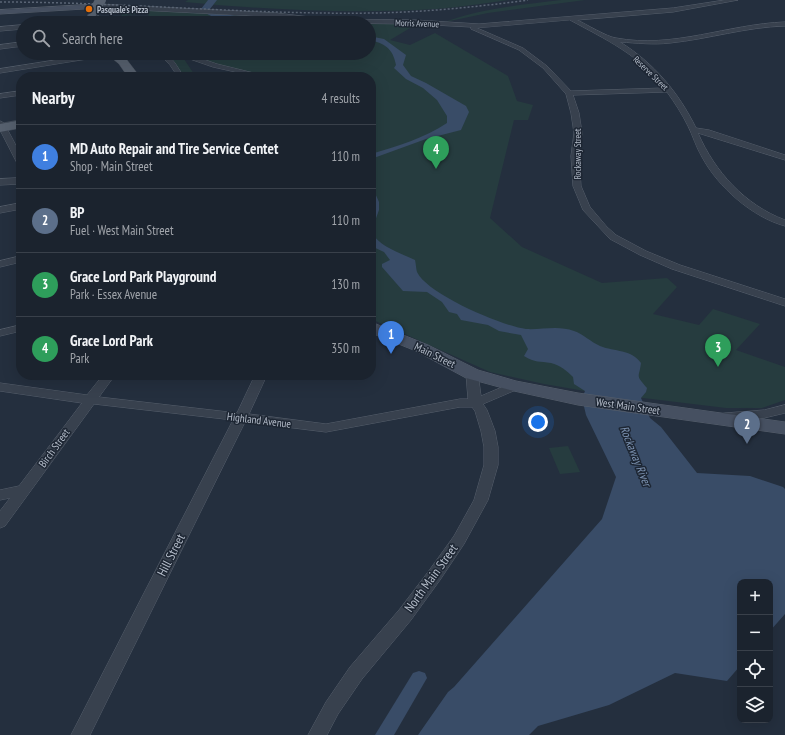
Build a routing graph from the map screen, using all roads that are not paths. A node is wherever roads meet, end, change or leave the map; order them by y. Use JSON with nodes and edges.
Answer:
{"nodes":[{"id":1,"x":735,"y":0,"type":"edge"},
{"id":2,"x":100,"y":3,"type":"edge"},
{"id":3,"x":0,"y":12,"type":"edge"},
{"id":4,"x":92,"y":16,"type":"edge"},
{"id":5,"x":283,"y":16,"type":"edge"},
{"id":6,"x":572,"y":20,"type":"junction"},
{"id":7,"x":376,"y":22,"type":"edge"},
{"id":8,"x":785,"y":24,"type":"edge"},
{"id":9,"x":469,"y":26,"type":"junction"},
{"id":10,"x":16,"y":28,"type":"edge"},
{"id":11,"x":0,"y":29,"type":"edge"},
{"id":12,"x":612,"y":40,"type":"junction"},
{"id":13,"x":16,"y":44,"type":"edge"},
{"id":14,"x":0,"y":46,"type":"edge"},
{"id":15,"x":68,"y":60,"type":"edge"},
{"id":16,"x":121,"y":60,"type":"edge"},
{"id":17,"x":169,"y":60,"type":"edge"},
{"id":18,"x":199,"y":60,"type":"edge"},
{"id":19,"x":0,"y":71,"type":"edge"},
{"id":20,"x":130,"y":72,"type":"edge"},
{"id":21,"x":179,"y":72,"type":"edge"},
{"id":22,"x":243,"y":72,"type":"edge"},
{"id":23,"x":670,"y":90,"type":"junction"},
{"id":24,"x":16,"y":93,"type":"edge"},
{"id":25,"x":569,"y":93,"type":"junction"},
{"id":26,"x":0,"y":96,"type":"edge"},
{"id":27,"x":16,"y":124,"type":"edge"},
{"id":28,"x":1,"y":126,"type":"edge"},
{"id":29,"x":693,"y":130,"type":"junction"},
{"id":30,"x":16,"y":154,"type":"edge"},
{"id":31,"x":785,"y":158,"type":"edge"},
{"id":32,"x":16,"y":181,"type":"edge"},
{"id":33,"x":0,"y":182,"type":"edge"},
{"id":34,"x":16,"y":207,"type":"edge"},
{"id":35,"x":0,"y":210,"type":"edge"},
{"id":36,"x":785,"y":223,"type":"edge"},
{"id":37,"x":16,"y":260,"type":"edge"},
{"id":38,"x":0,"y":264,"type":"edge"},
{"id":39,"x":785,"y":303,"type":"edge"},
{"id":40,"x":16,"y":329,"type":"edge"},
{"id":41,"x":376,"y":329,"type":"edge"},
{"id":42,"x":0,"y":333,"type":"edge"},
{"id":43,"x":472,"y":374,"type":"junction"},
{"id":44,"x":105,"y":380,"type":"edge"},
{"id":45,"x":259,"y":380,"type":"edge"},
{"id":46,"x":514,"y":386,"type":"junction"},
{"id":47,"x":0,"y":387,"type":"edge"},
{"id":48,"x":90,"y":400,"type":"junction"},
{"id":49,"x":475,"y":403,"type":"junction"},
{"id":50,"x":785,"y":409,"type":"edge"},
{"id":51,"x":241,"y":418,"type":"junction"},
{"id":52,"x":710,"y":418,"type":"junction"},
{"id":53,"x":785,"y":428,"type":"edge"},
{"id":54,"x":23,"y":490,"type":"junction"},
{"id":55,"x":0,"y":495,"type":"edge"},
{"id":56,"x":0,"y":522,"type":"edge"},
{"id":57,"x":80,"y":735,"type":"edge"},
{"id":58,"x":317,"y":735,"type":"edge"}],
"edges":[{"from":1,"to":6,"type":"street","name":"Morris Avenue"},
{"from":2,"to":3,"type":"street"},
{"from":2,"to":4,"type":"main road"},
{"from":2,"to":5,"type":"street","name":"Morris Avenue"},
{"from":6,"to":9,"type":"street","name":"Morris Avenue"},
{"from":6,"to":12,"type":"street","name":"Reserve Street"},
{"from":7,"to":9,"type":"street","name":"Morris Avenue"},
{"from":8,"to":12,"type":"street"},
{"from":9,"to":25,"type":"street","name":"Rockaway Street"},
{"from":10,"to":11,"type":"street"},
{"from":12,"to":23,"type":"street","name":"Reserve Street"},
{"from":13,"to":14,"type":"street"},
{"from":15,"to":19,"type":"street"},
{"from":16,"to":20,"type":"main road"},
{"from":17,"to":21,"type":"street"},
{"from":18,"to":22,"type":"street"},
{"from":23,"to":25,"type":"street"},
{"from":23,"to":29,"type":"street","name":"Reserve Street"},
{"from":24,"to":26,"type":"street"},
{"from":25,"to":39,"type":"street","name":"Rockaway Street"},
{"from":27,"to":28,"type":"main road"},
{"from":28,"to":30,"type":"street"},
{"from":29,"to":31,"type":"street"},
{"from":29,"to":36,"type":"street","name":"Reserve Street"},
{"from":32,"to":33,"type":"street"},
{"from":34,"to":35,"type":"street"},
{"from":37,"to":38,"type":"street"},
{"from":40,"to":42,"type":"street"},
{"from":41,"to":43,"type":"street","name":"Main Street"},
{"from":43,"to":46,"type":"street","name":"West Main Street"},
{"from":43,"to":49,"type":"street"},
{"from":44,"to":48,"type":"street","name":"Birch Street"},
{"from":45,"to":51,"type":"street","name":"Hill Street"},
{"from":46,"to":49,"type":"street","name":"Highland Avenue"},
{"from":46,"to":52,"type":"street","name":"West Main Street"},
{"from":47,"to":48,"type":"street","name":"Highland Avenue"},
{"from":48,"to":51,"type":"street","name":"Highland Avenue"},
{"from":48,"to":54,"type":"street","name":"Birch Street"},
{"from":49,"to":51,"type":"street","name":"Highland Avenue"},
{"from":49,"to":58,"type":"street","name":"North Main Street"},
{"from":50,"to":52,"type":"street"},
{"from":51,"to":57,"type":"street","name":"Hill Street"},
{"from":52,"to":53,"type":"street","name":"West Main Street"},
{"from":54,"to":55,"type":"street"},
{"from":54,"to":56,"type":"street","name":"Birch Street"}]}
